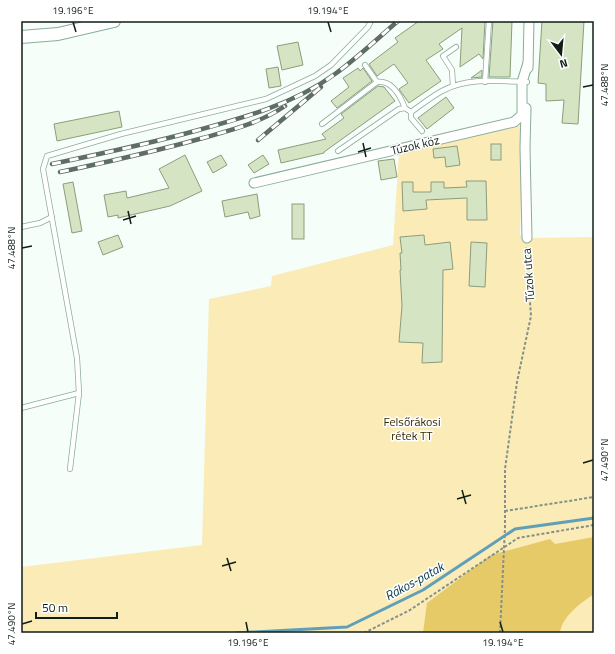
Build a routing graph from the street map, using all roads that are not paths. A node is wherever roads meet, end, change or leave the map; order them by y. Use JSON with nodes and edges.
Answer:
{"nodes":[{"id":1,"x":81,"y":21,"type":"edge"},
{"id":2,"x":114,"y":21,"type":"edge"},
{"id":3,"x":371,"y":21,"type":"edge"},
{"id":4,"x":489,"y":21,"type":"edge"},
{"id":5,"x":529,"y":21,"type":"edge"},
{"id":6,"x":21,"y":36,"type":"edge"},
{"id":7,"x":456,"y":47,"type":"dead end"},
{"id":8,"x":365,"y":65,"type":"dead end"},
{"id":9,"x":377,"y":82,"type":"junction"},
{"id":10,"x":485,"y":82,"type":"junction"},
{"id":11,"x":524,"y":82,"type":"junction"},
{"id":12,"x":453,"y":86,"type":"junction"},
{"id":13,"x":405,"y":108,"type":"junction"},
{"id":14,"x":411,"y":112,"type":"junction"},
{"id":15,"x":322,"y":124,"type":"dead end"},
{"id":16,"x":422,"y":130,"type":"dead end"},
{"id":17,"x":338,"y":151,"type":"dead end"},
{"id":18,"x":254,"y":183,"type":"dead end"},
{"id":19,"x":52,"y":217,"type":"junction"},
{"id":20,"x":21,"y":227,"type":"edge"},
{"id":21,"x":527,"y":238,"type":"road end"},
{"id":22,"x":79,"y":392,"type":"junction"},
{"id":23,"x":21,"y":408,"type":"edge"},
{"id":24,"x":70,"y":469,"type":"dead end"}],
"edges":[{"from":1,"to":6,"type":"main road"},
{"from":2,"to":6,"type":"main road"},
{"from":3,"to":19,"type":"lane"},
{"from":4,"to":10,"type":"lane"},
{"from":5,"to":11,"type":"street","name":"Túzok utca"},
{"from":7,"to":12,"type":"lane"},
{"from":8,"to":9,"type":"lane"},
{"from":9,"to":13,"type":"lane"},
{"from":9,"to":15,"type":"lane"},
{"from":10,"to":11,"type":"lane"},
{"from":10,"to":12,"type":"lane"},
{"from":11,"to":18,"type":"street","name":"Túzok köz"},
{"from":11,"to":21,"type":"street","name":"Túzok utca"},
{"from":12,"to":14,"type":"lane"},
{"from":13,"to":14,"type":"lane"},
{"from":13,"to":17,"type":"lane"},
{"from":14,"to":16,"type":"lane"},
{"from":19,"to":20,"type":"lane"},
{"from":19,"to":22,"type":"lane"},
{"from":22,"to":23,"type":"lane"},
{"from":22,"to":24,"type":"lane"}]}
